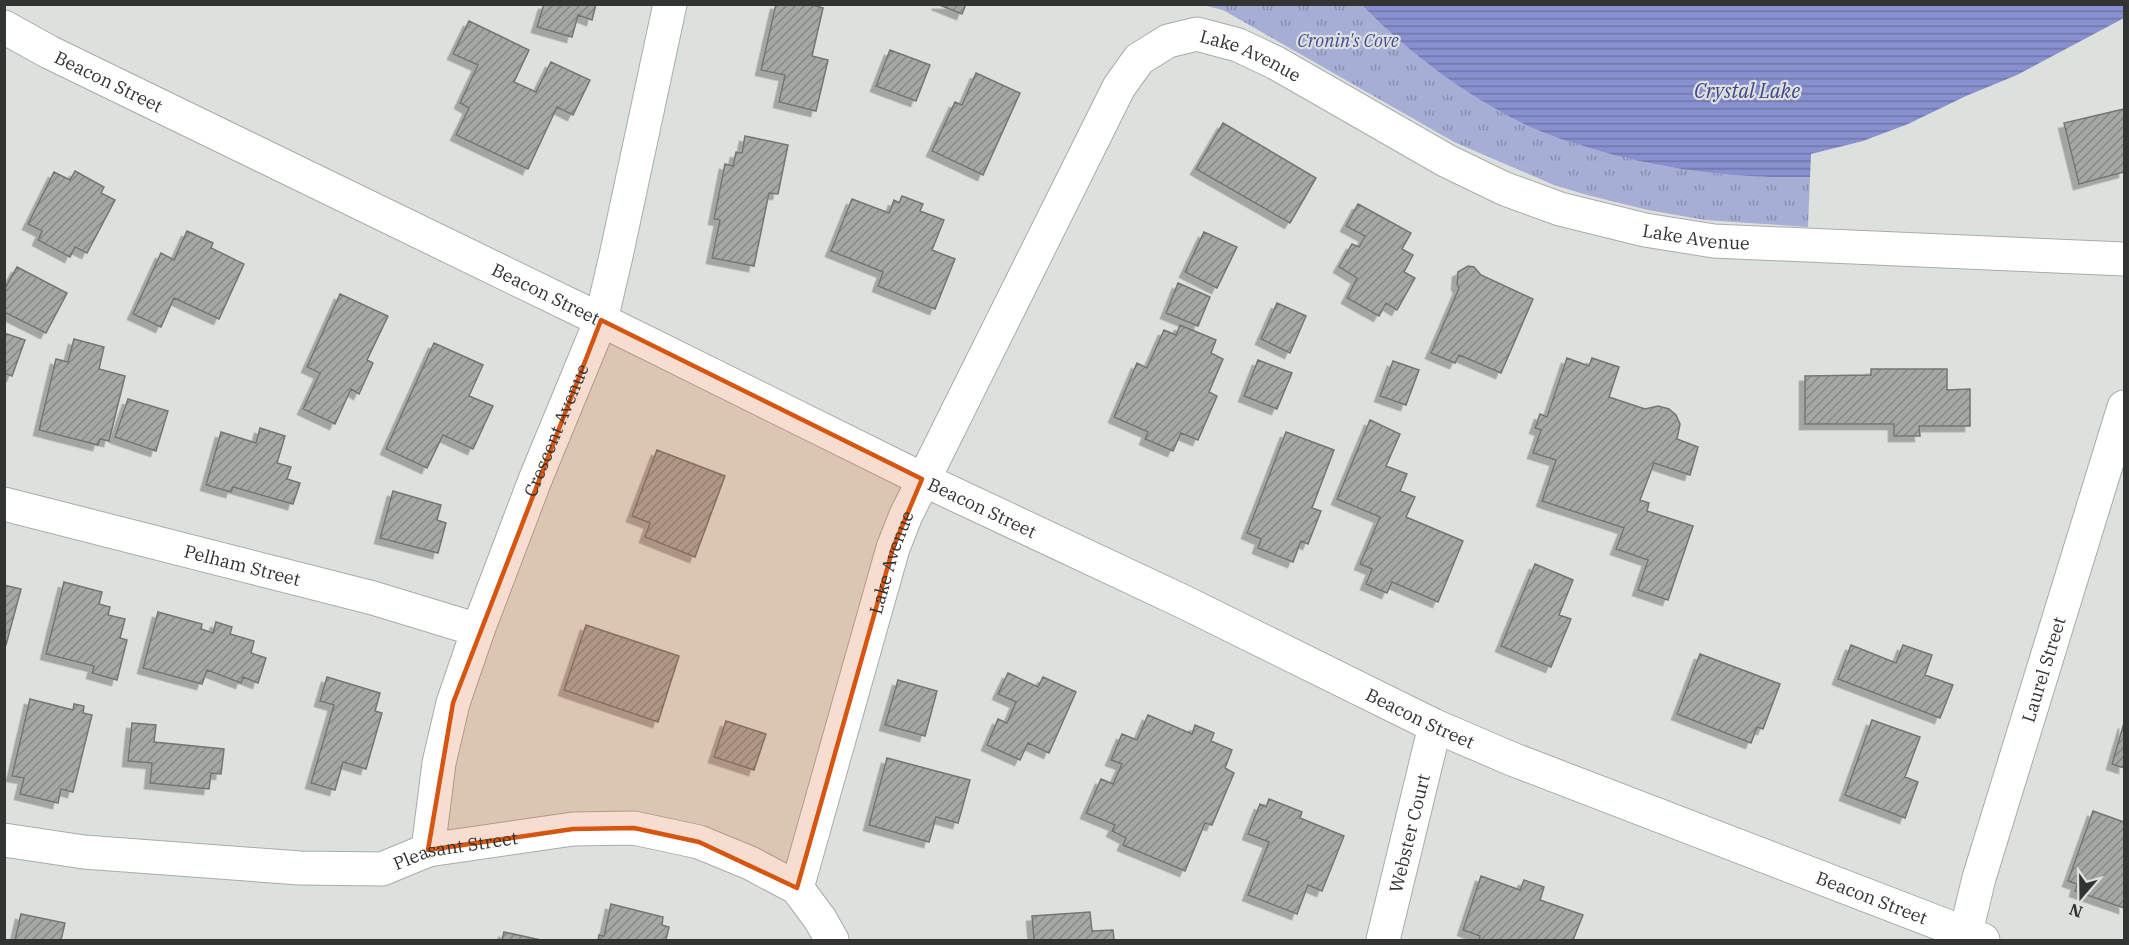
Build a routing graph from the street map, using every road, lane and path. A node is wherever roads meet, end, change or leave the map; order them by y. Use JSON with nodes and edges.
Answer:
{"nodes":[{"id":1,"x":670,"y":4,"type":"edge"},
{"id":2,"x":4,"y":27,"type":"edge"},
{"id":3,"x":2124,"y":259,"type":"edge"},
{"id":4,"x":601,"y":320,"type":"junction"},
{"id":5,"x":2124,"y":407,"type":"edge"},
{"id":6,"x":922,"y":479,"type":"junction"},
{"id":7,"x":4,"y":504,"type":"edge"},
{"id":8,"x":478,"y":630,"type":"junction"},
{"id":9,"x":1435,"y":726,"type":"junction"},
{"id":10,"x":4,"y":840,"type":"edge"},
{"id":11,"x":428,"y":850,"type":"junction"},
{"id":12,"x":797,"y":888,"type":"junction"},
{"id":13,"x":1971,"y":938,"type":"edge"},
{"id":14,"x":832,"y":940,"type":"edge"},
{"id":15,"x":1383,"y":940,"type":"edge"}],
"edges":[{"from":1,"to":4,"type":"street","name":"Crescent Avenue"},
{"from":2,"to":4,"type":"street","name":"Beacon Street"},
{"from":3,"to":6,"type":"street","name":"Lake Avenue"},
{"from":4,"to":6,"type":"street","name":"Beacon Street"},
{"from":4,"to":8,"type":"street","name":"Crescent Avenue"},
{"from":5,"to":13,"type":"street","name":"Laurel Street"},
{"from":6,"to":9,"type":"street","name":"Beacon Street"},
{"from":6,"to":12,"type":"street","name":"Lake Avenue"},
{"from":7,"to":8,"type":"street","name":"Pelham Street"},
{"from":8,"to":11,"type":"street","name":"Crescent Avenue"},
{"from":9,"to":13,"type":"street","name":"Beacon Street"},
{"from":9,"to":15,"type":"street","name":"Webster Court"},
{"from":10,"to":11,"type":"street","name":"Pleasant Street"},
{"from":11,"to":12,"type":"street","name":"Pleasant Street"},
{"from":12,"to":14,"type":"street","name":"Pleasant Street"}]}
